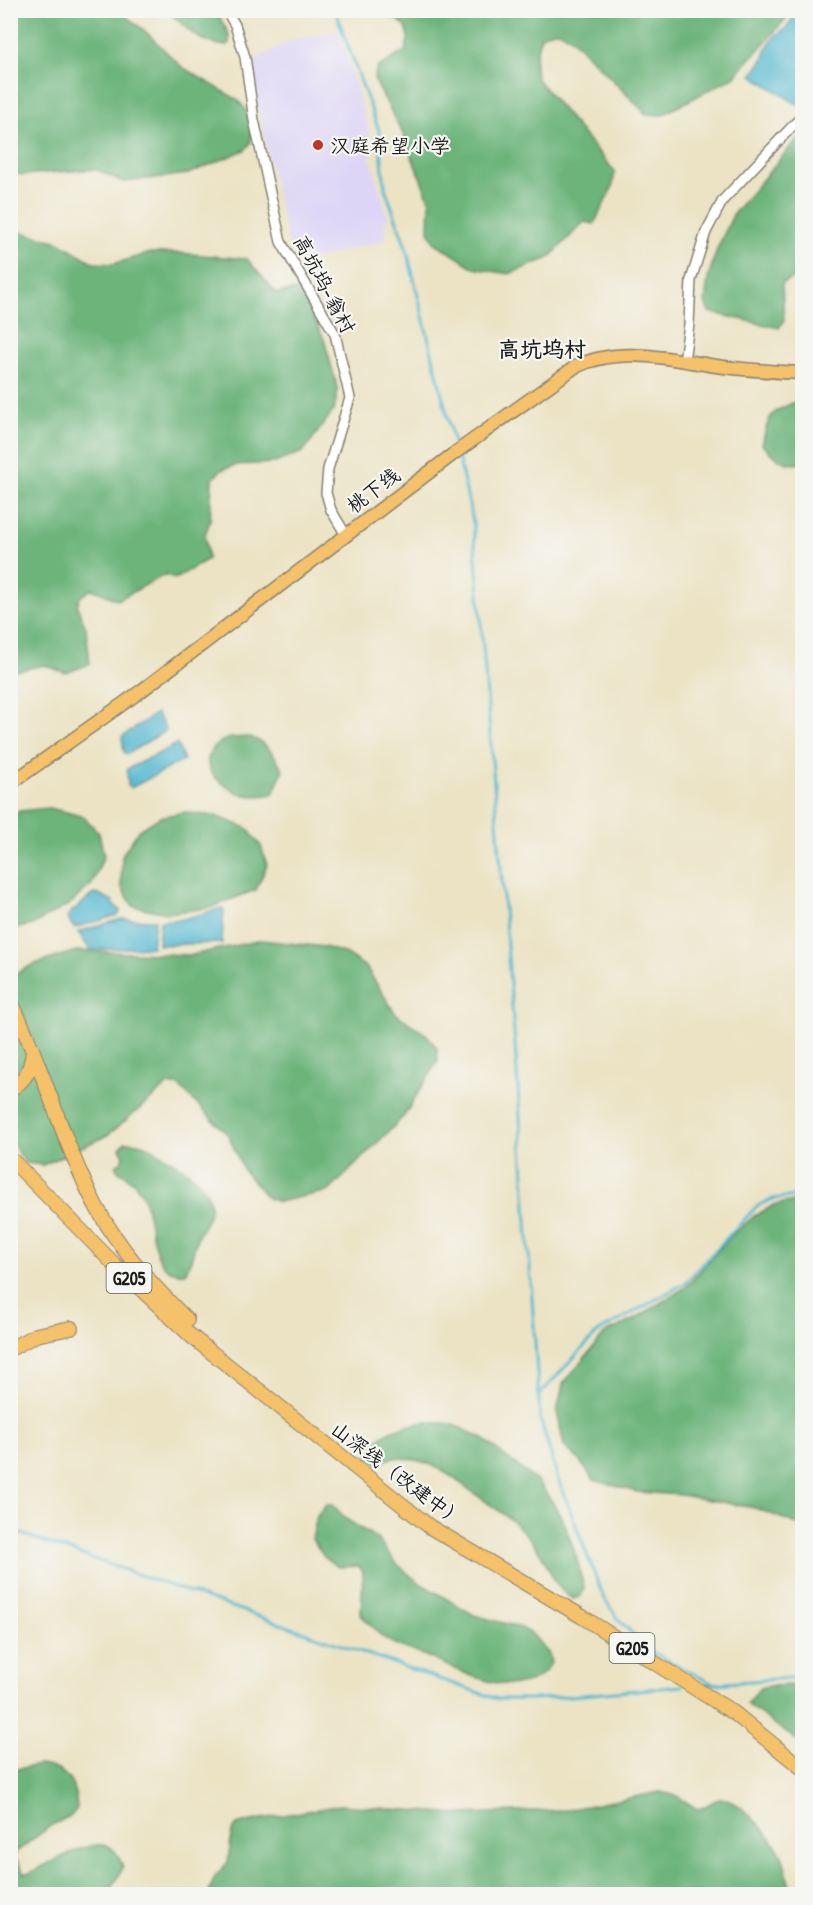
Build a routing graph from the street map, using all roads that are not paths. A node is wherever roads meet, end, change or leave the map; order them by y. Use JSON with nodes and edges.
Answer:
{"nodes":[{"id":1,"x":226,"y":10,"type":"edge"},
{"id":2,"x":802,"y":116,"type":"edge"},
{"id":3,"x":684,"y":361,"type":"junction"},
{"id":4,"x":802,"y":373,"type":"edge"},
{"id":5,"x":346,"y":536,"type":"junction"},
{"id":6,"x":10,"y":784,"type":"edge"},
{"id":7,"x":10,"y":1000,"type":"edge"},
{"id":8,"x":33,"y":1053,"type":"junction"},
{"id":9,"x":10,"y":1089,"type":"edge"},
{"id":10,"x":10,"y":1158,"type":"edge"},
{"id":11,"x":71,"y":1328,"type":"dead end"},
{"id":12,"x":10,"y":1349,"type":"edge"},
{"id":13,"x":256,"y":1389,"type":"junction"},
{"id":14,"x":802,"y":1768,"type":"edge"}],
"edges":[{"from":1,"to":5,"type":"street","name":"高坑坞-翁村"},
{"from":2,"to":3,"type":"street"},
{"from":3,"to":4,"type":"main road","name":"桃下线"},
{"from":3,"to":5,"type":"main road","name":"桃下线"},
{"from":5,"to":6,"type":"main road","name":"桃下线"},
{"from":7,"to":8,"type":"highway"},
{"from":8,"to":9,"type":"highway"},
{"from":8,"to":13,"type":"highway"},
{"from":10,"to":13,"type":"highway","name":"山深线（改建中）","number":"G205"},
{"from":11,"to":12,"type":"highway"},
{"from":13,"to":14,"type":"highway","name":"山深线（改建中）","number":"G205"}]}
